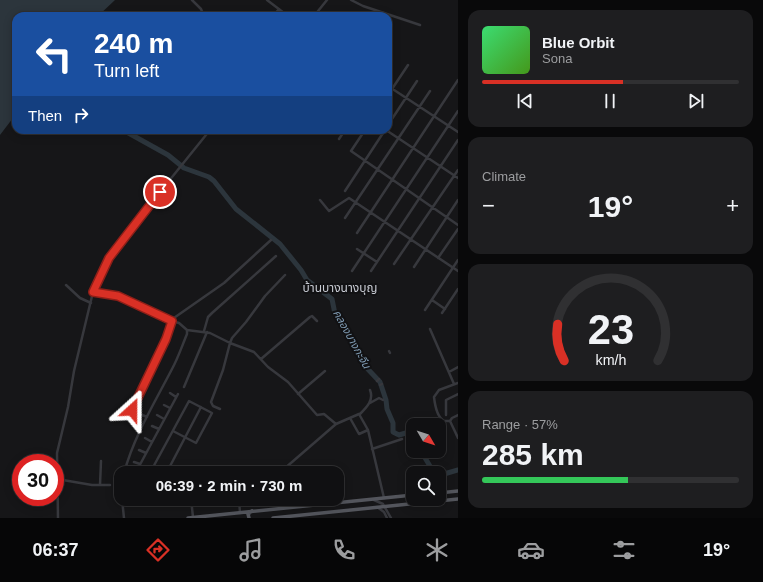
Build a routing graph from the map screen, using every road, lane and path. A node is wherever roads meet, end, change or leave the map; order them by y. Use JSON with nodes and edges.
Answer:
{"nodes":[{"id":1,"x":192,"y":0,"type":"edge"},
{"id":2,"x":267,"y":0,"type":"edge"},
{"id":3,"x":327,"y":0,"type":"edge"},
{"id":4,"x":351,"y":0,"type":"edge"},
{"id":5,"x":279,"y":9,"type":"junction"},
{"id":6,"x":202,"y":12,"type":"edge"},
{"id":7,"x":276,"y":12,"type":"edge"},
{"id":8,"x":283,"y":12,"type":"edge"},
{"id":9,"x":317,"y":12,"type":"edge"},
{"id":10,"x":380,"y":12,"type":"edge"},
{"id":11,"x":392,"y":16,"type":"edge"},
{"id":12,"x":420,"y":25,"type":"dead end"},
{"id":13,"x":408,"y":65,"type":"dead end"},
{"id":14,"x":458,"y":80,"type":"edge"},
{"id":15,"x":417,"y":81,"type":"dead end"},
{"id":16,"x":454,"y":86,"type":"junction"},
{"id":17,"x":392,"y":88,"type":"joint"},
{"id":18,"x":458,"y":89,"type":"edge"},
{"id":19,"x":430,"y":91,"type":"dead end"},
{"id":20,"x":406,"y":98,"type":"junction"},
{"id":21,"x":420,"y":107,"type":"junction"},
{"id":22,"x":458,"y":111,"type":"edge"},
{"id":23,"x":434,"y":116,"type":"junction"},
{"id":24,"x":392,"y":119,"type":"edge"},
{"id":25,"x":448,"y":126,"type":"junction"},
{"id":26,"x":458,"y":132,"type":"edge"},
{"id":27,"x":207,"y":134,"type":"edge"},
{"id":28,"x":342,"y":134,"type":"edge"},
{"id":29,"x":362,"y":134,"type":"edge"},
{"id":30,"x":383,"y":134,"type":"edge"},
{"id":31,"x":392,"y":134,"type":"edge"},
{"id":32,"x":339,"y":139,"type":"dead end"},
{"id":33,"x":399,"y":139,"type":"junction"},
{"id":34,"x":458,"y":140,"type":"edge"},
{"id":35,"x":413,"y":148,"type":"junction"},
{"id":36,"x":427,"y":157,"type":"junction"},
{"id":37,"x":365,"y":160,"type":"junction"},
{"id":38,"x":441,"y":166,"type":"junction"},
{"id":39,"x":378,"y":170,"type":"junction"},
{"id":40,"x":458,"y":170,"type":"edge"},
{"id":41,"x":454,"y":175,"type":"junction"},
{"id":42,"x":458,"y":178,"type":"edge"},
{"id":43,"x":392,"y":180,"type":"junction"},
{"id":44,"x":406,"y":189,"type":"junction"},
{"id":45,"x":345,"y":191,"type":"dead end"},
{"id":46,"x":419,"y":198,"type":"junction"},
{"id":47,"x":320,"y":200,"type":"dead end"},
{"id":48,"x":458,"y":200,"type":"edge"},
{"id":49,"x":356,"y":202,"type":"junction"},
{"id":50,"x":433,"y":208,"type":"junction"},
{"id":51,"x":371,"y":213,"type":"junction"},
{"id":52,"x":446,"y":217,"type":"junction"},
{"id":53,"x":345,"y":218,"type":"dead end"},
{"id":54,"x":384,"y":222,"type":"junction"},
{"id":55,"x":458,"y":226,"type":"edge"},
{"id":56,"x":458,"y":229,"type":"edge"},
{"id":57,"x":398,"y":231,"type":"junction"},
{"id":58,"x":357,"y":233,"type":"dead end"},
{"id":59,"x":411,"y":239,"type":"junction"},
{"id":60,"x":271,"y":240,"type":"dead end"},
{"id":61,"x":357,"y":249,"type":"dead end"},
{"id":62,"x":426,"y":249,"type":"junction"},
{"id":63,"x":364,"y":253,"type":"junction"},
{"id":64,"x":276,"y":256,"type":"dead end"},
{"id":65,"x":438,"y":258,"type":"junction"},
{"id":66,"x":458,"y":260,"type":"edge"},
{"id":67,"x":377,"y":262,"type":"junction"},
{"id":68,"x":394,"y":264,"type":"dead end"},
{"id":69,"x":414,"y":267,"type":"dead end"},
{"id":70,"x":453,"y":268,"type":"junction"},
{"id":71,"x":352,"y":271,"type":"dead end"},
{"id":72,"x":370,"y":271,"type":"dead end"},
{"id":73,"x":458,"y":271,"type":"edge"},
{"id":74,"x":285,"y":275,"type":"dead end"},
{"id":75,"x":66,"y":285,"type":"dead end"},
{"id":76,"x":458,"y":289,"type":"edge"},
{"id":77,"x":93,"y":292,"type":"junction"},
{"id":78,"x":432,"y":300,"type":"junction"},
{"id":79,"x":90,"y":303,"type":"junction"},
{"id":80,"x":445,"y":309,"type":"junction"},
{"id":81,"x":425,"y":310,"type":"dead end"},
{"id":82,"x":442,"y":314,"type":"dead end"},
{"id":83,"x":172,"y":321,"type":"junction"},
{"id":84,"x":316,"y":321,"type":"dead end"},
{"id":85,"x":187,"y":330,"type":"junction"},
{"id":86,"x":430,"y":330,"type":"dead end"},
{"id":87,"x":206,"y":331,"type":"junction"},
{"id":88,"x":230,"y":343,"type":"junction"},
{"id":89,"x":261,"y":359,"type":"junction"},
{"id":90,"x":458,"y":368,"type":"edge"},
{"id":91,"x":325,"y":371,"type":"dead end"},
{"id":92,"x":449,"y":372,"type":"junction"},
{"id":93,"x":458,"y":383,"type":"edge"},
{"id":94,"x":454,"y":384,"type":"junction"},
{"id":95,"x":184,"y":387,"type":"dead end"},
{"id":96,"x":370,"y":390,"type":"dead end"},
{"id":97,"x":170,"y":393,"type":"dead end"},
{"id":98,"x":298,"y":394,"type":"junction"},
{"id":99,"x":458,"y":394,"type":"edge"},
{"id":100,"x":383,"y":400,"type":"dead end"},
{"id":101,"x":369,"y":403,"type":"junction"},
{"id":102,"x":164,"y":405,"type":"dead end"},
{"id":103,"x":201,"y":407,"type":"junction"},
{"id":104,"x":170,"y":408,"type":"junction"},
{"id":105,"x":220,"y":409,"type":"dead end"},
{"id":106,"x":360,"y":414,"type":"junction"},
{"id":107,"x":157,"y":415,"type":"dead end"},
{"id":108,"x":446,"y":415,"type":"dead end"},
{"id":109,"x":458,"y":415,"type":"edge"},
{"id":110,"x":146,"y":417,"type":"junction"},
{"id":111,"x":350,"y":418,"type":"junction"},
{"id":112,"x":164,"y":419,"type":"junction"},
{"id":113,"x":450,"y":421,"type":"junction"},
{"id":114,"x":336,"y":424,"type":"junction"},
{"id":115,"x":152,"y":426,"type":"dead end"},
{"id":116,"x":159,"y":429,"type":"junction"},
{"id":117,"x":368,"y":430,"type":"junction"},
{"id":118,"x":173,"y":431,"type":"junction"},
{"id":119,"x":458,"y":436,"type":"edge"},
{"id":120,"x":145,"y":438,"type":"dead end"},
{"id":121,"x":185,"y":438,"type":"junction"},
{"id":122,"x":402,"y":439,"type":"dead end"},
{"id":123,"x":152,"y":442,"type":"junction"},
{"id":124,"x":372,"y":449,"type":"junction"},
{"id":125,"x":139,"y":450,"type":"dead end"},
{"id":126,"x":146,"y":453,"type":"junction"},
{"id":127,"x":57,"y":454,"type":"edge"},
{"id":128,"x":101,"y":461,"type":"dead end"},
{"id":129,"x":134,"y":462,"type":"dead end"},
{"id":130,"x":140,"y":464,"type":"joint"},
{"id":131,"x":126,"y":466,"type":"edge"},
{"id":132,"x":154,"y":466,"type":"edge"},
{"id":133,"x":171,"y":466,"type":"edge"},
{"id":134,"x":289,"y":466,"type":"edge"},
{"id":135,"x":64,"y":480,"type":"edge"},
{"id":136,"x":100,"y":485,"type":"junction"},
{"id":137,"x":110,"y":485,"type":"dead end"},
{"id":138,"x":458,"y":491,"type":"edge"},
{"id":139,"x":446,"y":492,"type":"edge"},
{"id":140,"x":406,"y":496,"type":"edge"},
{"id":141,"x":384,"y":498,"type":"junction"},
{"id":142,"x":458,"y":499,"type":"edge"},
{"id":143,"x":371,"y":500,"type":"junction"},
{"id":144,"x":58,"y":506,"type":"edge"},
{"id":145,"x":123,"y":506,"type":"edge"},
{"id":146,"x":192,"y":506,"type":"edge"},
{"id":147,"x":239,"y":506,"type":"edge"},
{"id":148,"x":377,"y":507,"type":"junction"},
{"id":149,"x":385,"y":507,"type":"junction"},
{"id":150,"x":252,"y":511,"type":"junction"},
{"id":151,"x":237,"y":513,"type":"junction"},
{"id":152,"x":58,"y":518,"type":"edge"},
{"id":153,"x":124,"y":518,"type":"edge"},
{"id":154,"x":188,"y":518,"type":"edge"},
{"id":155,"x":193,"y":518,"type":"edge"},
{"id":156,"x":239,"y":518,"type":"edge"},
{"id":157,"x":249,"y":518,"type":"edge"},
{"id":158,"x":273,"y":518,"type":"edge"},
{"id":159,"x":387,"y":518,"type":"edge"},
{"id":160,"x":391,"y":518,"type":"edge"}],
"edges":[{"from":1,"to":6,"type":"street"},
{"from":2,"to":5,"type":"street"},
{"from":3,"to":9,"type":"street"},
{"from":4,"to":10,"type":"street"},
{"from":5,"to":7,"type":"street"},
{"from":5,"to":8,"type":"street"},
{"from":11,"to":12,"type":"street"},
{"from":13,"to":17,"type":"street"},
{"from":14,"to":16,"type":"street"},
{"from":15,"to":20,"type":"street"},
{"from":16,"to":18,"type":"street"},
{"from":16,"to":23,"type":"street"},
{"from":17,"to":20,"type":"street"},
{"from":19,"to":21,"type":"street"},
{"from":20,"to":21,"type":"street"},
{"from":20,"to":24,"type":"street"},
{"from":21,"to":23,"type":"street"},
{"from":21,"to":33,"type":"street"},
{"from":22,"to":25,"type":"street"},
{"from":23,"to":25,"type":"street"},
{"from":23,"to":35,"type":"street"},
{"from":25,"to":26,"type":"street"},
{"from":25,"to":36,"type":"street"},
{"from":27,"to":77,"type":"street"},
{"from":28,"to":32,"type":"street"},
{"from":29,"to":37,"type":"street"},
{"from":30,"to":37,"type":"street"},
{"from":31,"to":33,"type":"street"},
{"from":33,"to":35,"type":"street"},
{"from":33,"to":39,"type":"street"},
{"from":34,"to":38,"type":"street"},
{"from":35,"to":36,"type":"street"},
{"from":35,"to":43,"type":"street"},
{"from":36,"to":38,"type":"street"},
{"from":36,"to":44,"type":"street"},
{"from":37,"to":39,"type":"street"},
{"from":37,"to":45,"type":"street"},
{"from":38,"to":41,"type":"street"},
{"from":38,"to":46,"type":"street"},
{"from":39,"to":43,"type":"street"},
{"from":39,"to":49,"type":"street"},
{"from":40,"to":41,"type":"street"},
{"from":41,"to":42,"type":"street"},
{"from":41,"to":50,"type":"street"},
{"from":43,"to":44,"type":"street"},
{"from":43,"to":51,"type":"street"},
{"from":44,"to":46,"type":"street"},
{"from":44,"to":54,"type":"street"},
{"from":46,"to":50,"type":"street"},
{"from":46,"to":57,"type":"street"},
{"from":47,"to":49,"type":"street"},
{"from":48,"to":52,"type":"street"},
{"from":49,"to":51,"type":"street"},
{"from":49,"to":53,"type":"street"},
{"from":50,"to":52,"type":"street"},
{"from":50,"to":59,"type":"street"},
{"from":51,"to":54,"type":"street"},
{"from":51,"to":58,"type":"street"},
{"from":52,"to":55,"type":"street"},
{"from":52,"to":62,"type":"street"},
{"from":54,"to":57,"type":"street"},
{"from":54,"to":63,"type":"street"},
{"from":56,"to":65,"type":"street"},
{"from":57,"to":59,"type":"street"},
{"from":57,"to":67,"type":"street"},
{"from":59,"to":62,"type":"street"},
{"from":59,"to":68,"type":"street"},
{"from":60,"to":83,"type":"street"},
{"from":61,"to":63,"type":"street"},
{"from":62,"to":65,"type":"street"},
{"from":62,"to":69,"type":"street"},
{"from":63,"to":67,"type":"street"},
{"from":63,"to":71,"type":"street"},
{"from":64,"to":87,"type":"street"},
{"from":65,"to":70,"type":"street"},
{"from":66,"to":70,"type":"street"},
{"from":67,"to":72,"type":"street"},
{"from":70,"to":73,"type":"street"},
{"from":70,"to":78,"type":"street"},
{"from":74,"to":88,"type":"street"},
{"from":75,"to":79,"type":"street"},
{"from":76,"to":80,"type":"street"},
{"from":77,"to":79,"type":"street"},
{"from":77,"to":83,"type":"street"},
{"from":78,"to":80,"type":"street"},
{"from":78,"to":81,"type":"street"},
{"from":79,"to":127,"type":"street"},
{"from":80,"to":82,"type":"street"},
{"from":83,"to":85,"type":"street"},
{"from":83,"to":110,"type":"street"},
{"from":84,"to":89,"type":"street"},
{"from":85,"to":87,"type":"street"},
{"from":85,"to":110,"type":"street"},
{"from":86,"to":92,"type":"street"},
{"from":87,"to":88,"type":"street"},
{"from":87,"to":95,"type":"street"},
{"from":88,"to":89,"type":"street"},
{"from":88,"to":105,"type":"street"},
{"from":89,"to":98,"type":"street"},
{"from":90,"to":92,"type":"street"},
{"from":91,"to":98,"type":"street"},
{"from":92,"to":94,"type":"street"},
{"from":93,"to":94,"type":"street"},
{"from":94,"to":113,"type":"street"},
{"from":96,"to":101,"type":"street"},
{"from":97,"to":104,"type":"street"},
{"from":98,"to":114,"type":"street"},
{"from":99,"to":108,"type":"street"},
{"from":100,"to":101,"type":"street"},
{"from":101,"to":106,"type":"street"},
{"from":102,"to":104,"type":"street"},
{"from":103,"to":118,"type":"street"},
{"from":103,"to":121,"type":"street"},
{"from":103,"to":121,"type":"street"},
{"from":104,"to":112,"type":"street"},
{"from":106,"to":111,"type":"street"},
{"from":106,"to":117,"type":"street"},
{"from":107,"to":112,"type":"street"},
{"from":109,"to":113,"type":"street"},
{"from":110,"to":131,"type":"street"},
{"from":111,"to":114,"type":"street"},
{"from":111,"to":117,"type":"street"},
{"from":112,"to":116,"type":"street"},
{"from":113,"to":119,"type":"street"},
{"from":114,"to":134,"type":"street"},
{"from":115,"to":116,"type":"street"},
{"from":116,"to":123,"type":"street"},
{"from":117,"to":124,"type":"street"},
{"from":118,"to":121,"type":"street"},
{"from":118,"to":132,"type":"street"},
{"from":120,"to":123,"type":"street"},
{"from":121,"to":133,"type":"street"},
{"from":122,"to":124,"type":"street"},
{"from":123,"to":126,"type":"street"},
{"from":124,"to":141,"type":"street"},
{"from":125,"to":126,"type":"street"},
{"from":126,"to":130,"type":"street"},
{"from":128,"to":136,"type":"street"},
{"from":129,"to":130,"type":"street"},
{"from":135,"to":136,"type":"street"},
{"from":136,"to":137,"type":"street"},
{"from":138,"to":139,"type":"main road"},
{"from":140,"to":141,"type":"main road"},
{"from":141,"to":143,"type":"main road"},
{"from":142,"to":149,"type":"main road"},
{"from":143,"to":149,"type":"street"},
{"from":143,"to":150,"type":"main road"},
{"from":144,"to":152,"type":"street"},
{"from":145,"to":153,"type":"street"},
{"from":146,"to":155,"type":"street"},
{"from":147,"to":151,"type":"street"},
{"from":148,"to":149,"type":"main road"},
{"from":148,"to":158,"type":"main road"},
{"from":148,"to":159,"type":"street"},
{"from":149,"to":160,"type":"street"},
{"from":150,"to":151,"type":"main road"},
{"from":150,"to":157,"type":"main road"},
{"from":151,"to":155,"type":"main road"},
{"from":151,"to":156,"type":"main road"},
{"from":154,"to":155,"type":"main road"}]}
